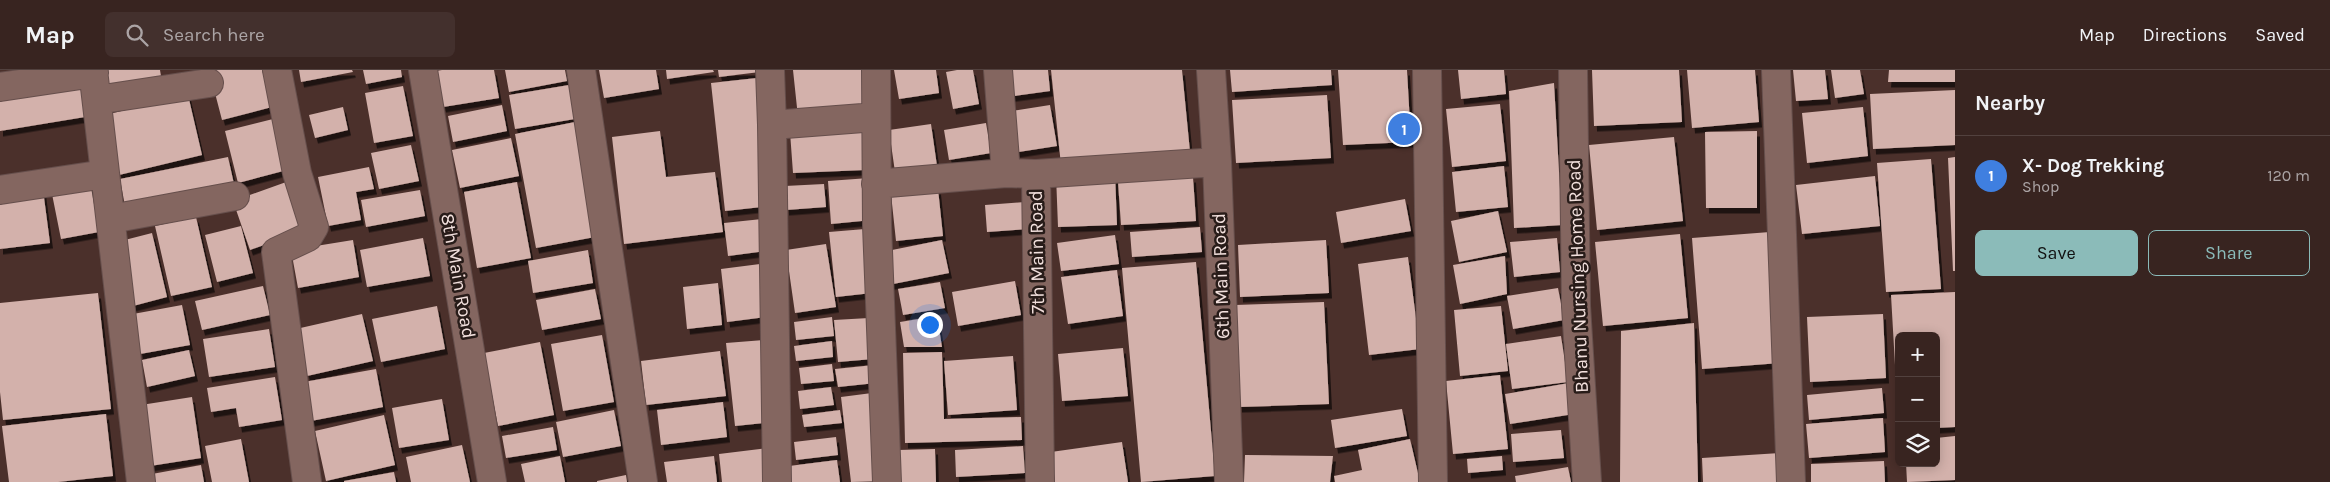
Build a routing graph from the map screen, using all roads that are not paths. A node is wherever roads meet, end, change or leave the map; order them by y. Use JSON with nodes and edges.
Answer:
{"nodes":[{"id":1,"x":276,"y":70,"type":"edge"},
{"id":2,"x":423,"y":70,"type":"edge"},
{"id":3,"x":581,"y":70,"type":"edge"},
{"id":4,"x":770,"y":70,"type":"edge"},
{"id":5,"x":876,"y":70,"type":"edge"},
{"id":6,"x":998,"y":70,"type":"edge"},
{"id":7,"x":1211,"y":70,"type":"edge"},
{"id":8,"x":1427,"y":70,"type":"edge"},
{"id":9,"x":1573,"y":70,"type":"edge"},
{"id":10,"x":1776,"y":70,"type":"edge"},
{"id":11,"x":93,"y":71,"type":"edge"},
{"id":12,"x":209,"y":82,"type":"dead end"},
{"id":13,"x":0,"y":87,"type":"edge"},
{"id":14,"x":97,"y":100,"type":"junction"},
{"id":15,"x":876,"y":117,"type":"junction"},
{"id":16,"x":772,"y":125,"type":"junction"},
{"id":17,"x":1217,"y":162,"type":"junction"},
{"id":18,"x":1006,"y":173,"type":"junction"},
{"id":19,"x":105,"y":174,"type":"junction"},
{"id":20,"x":1036,"y":174,"type":"junction"},
{"id":21,"x":876,"y":184,"type":"junction"},
{"id":22,"x":0,"y":190,"type":"edge"},
{"id":23,"x":234,"y":196,"type":"dead end"},
{"id":24,"x":111,"y":219,"type":"junction"},
{"id":25,"x":141,"y":482,"type":"edge"},
{"id":26,"x":307,"y":482,"type":"edge"},
{"id":27,"x":492,"y":482,"type":"edge"},
{"id":28,"x":643,"y":482,"type":"edge"},
{"id":29,"x":777,"y":482,"type":"edge"},
{"id":30,"x":887,"y":482,"type":"edge"},
{"id":31,"x":1040,"y":482,"type":"edge"},
{"id":32,"x":1229,"y":482,"type":"edge"},
{"id":33,"x":1433,"y":482,"type":"edge"},
{"id":34,"x":1587,"y":482,"type":"edge"},
{"id":35,"x":1791,"y":482,"type":"edge"}],
"edges":[{"from":1,"to":26,"type":"street"},
{"from":2,"to":27,"type":"street","name":"8th Main Road"},
{"from":3,"to":28,"type":"street"},
{"from":4,"to":16,"type":"street"},
{"from":5,"to":15,"type":"street"},
{"from":6,"to":18,"type":"street"},
{"from":7,"to":17,"type":"street","name":"6th Main Road"},
{"from":8,"to":33,"type":"street"},
{"from":9,"to":34,"type":"street","name":"Bhanu Nursing Home Road"},
{"from":10,"to":35,"type":"street"},
{"from":11,"to":13,"type":"street"},
{"from":11,"to":14,"type":"street"},
{"from":12,"to":14,"type":"street"},
{"from":14,"to":19,"type":"street"},
{"from":15,"to":16,"type":"street"},
{"from":15,"to":21,"type":"street"},
{"from":16,"to":29,"type":"street"},
{"from":17,"to":20,"type":"street","name":"7th Main Road"},
{"from":17,"to":32,"type":"street","name":"6th Main Road"},
{"from":18,"to":20,"type":"street"},
{"from":18,"to":21,"type":"street"},
{"from":19,"to":22,"type":"street"},
{"from":19,"to":24,"type":"street"},
{"from":20,"to":31,"type":"street","name":"7th Main Road"},
{"from":21,"to":30,"type":"street"},
{"from":23,"to":24,"type":"street"},
{"from":24,"to":25,"type":"street"}]}
